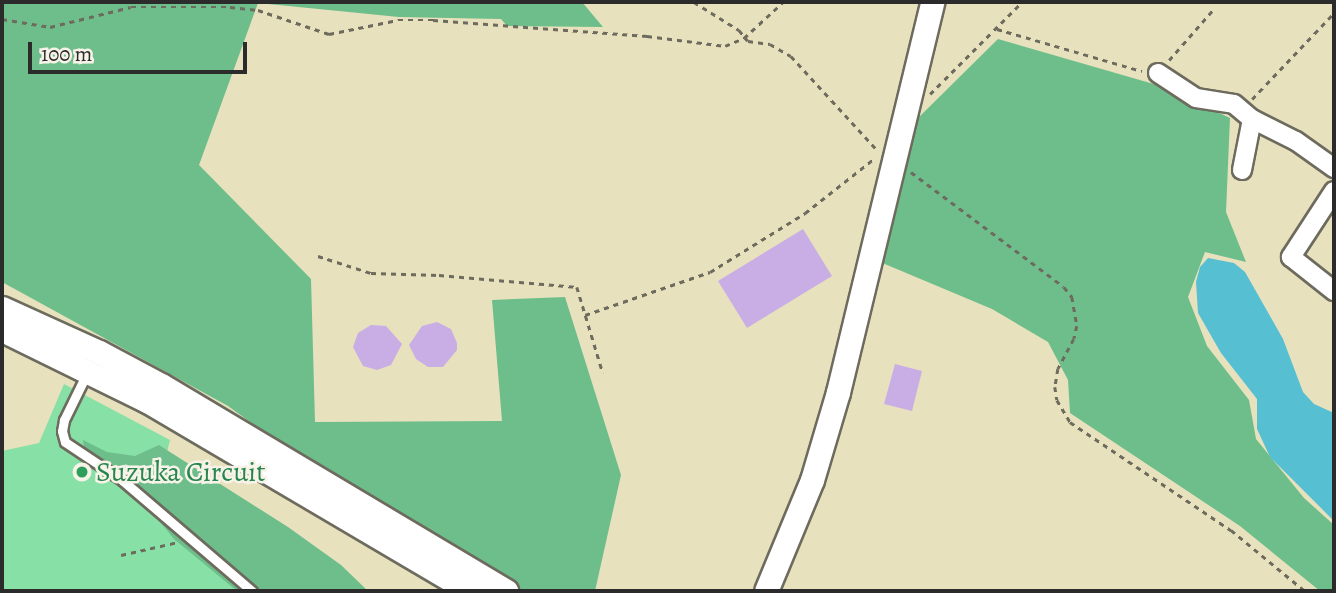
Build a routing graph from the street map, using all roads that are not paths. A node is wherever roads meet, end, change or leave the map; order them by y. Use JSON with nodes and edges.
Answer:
{"nodes":[{"id":1,"x":932,"y":2,"type":"edge"},
{"id":2,"x":1158,"y":73,"type":"road end"},
{"id":3,"x":1247,"y":115,"type":"junction"},
{"id":4,"x":1334,"y":167,"type":"edge"},
{"id":5,"x":1242,"y":170,"type":"dead end"},
{"id":6,"x":1334,"y":191,"type":"edge"},
{"id":7,"x":1334,"y":291,"type":"edge"},
{"id":8,"x":2,"y":308,"type":"edge"},
{"id":9,"x":2,"y":330,"type":"edge"},
{"id":10,"x":89,"y":370,"type":"junction"},
{"id":11,"x":252,"y":591,"type":"edge"},
{"id":12,"x":469,"y":591,"type":"edge"},
{"id":13,"x":506,"y":591,"type":"edge"},
{"id":14,"x":766,"y":591,"type":"edge"}],
"edges":[{"from":1,"to":14,"type":"street"},
{"from":2,"to":3,"type":"street"},
{"from":3,"to":4,"type":"street"},
{"from":3,"to":5,"type":"street"},
{"from":6,"to":7,"type":"street"},
{"from":8,"to":13,"type":"street"},
{"from":9,"to":10,"type":"street"},
{"from":10,"to":11,"type":"lane"},
{"from":10,"to":12,"type":"street"}]}
